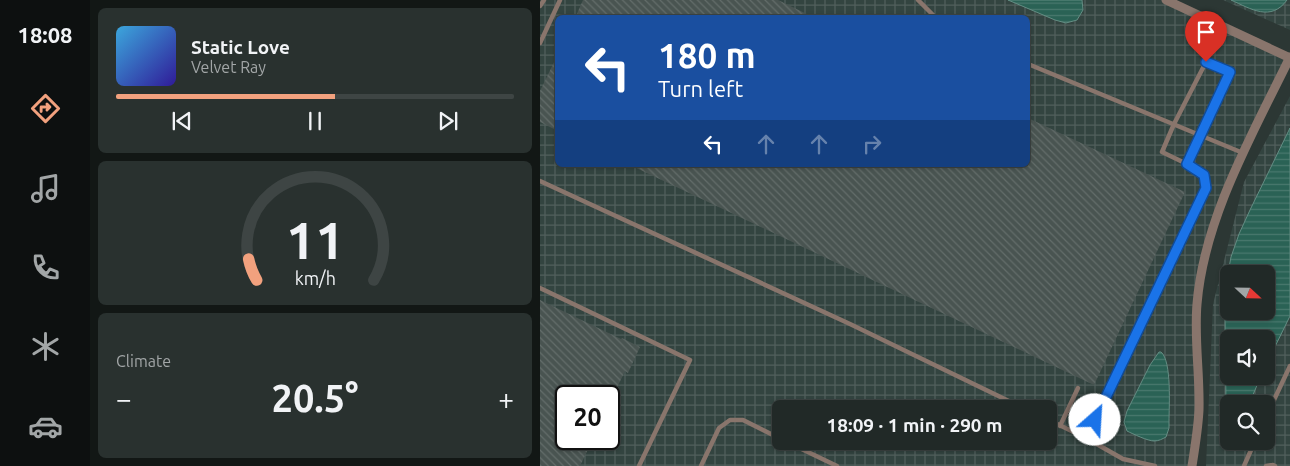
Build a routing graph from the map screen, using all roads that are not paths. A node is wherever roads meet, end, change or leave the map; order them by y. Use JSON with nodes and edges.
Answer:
{"nodes":[{"id":1,"x":544,"y":0,"type":"edge"},
{"id":2,"x":560,"y":0,"type":"edge"},
{"id":3,"x":918,"y":0,"type":"edge"},
{"id":4,"x":927,"y":0,"type":"edge"},
{"id":5,"x":1166,"y":0,"type":"edge"},
{"id":6,"x":540,"y":6,"type":"edge"},
{"id":7,"x":924,"y":6,"type":"junction"},
{"id":8,"x":933,"y":15,"type":"edge"},
{"id":9,"x":540,"y":42,"type":"edge"},
{"id":10,"x":1290,"y":58,"type":"edge"},
{"id":11,"x":1030,"y":65,"type":"edge"},
{"id":12,"x":1174,"y":124,"type":"junction"},
{"id":13,"x":1201,"y":136,"type":"junction"},
{"id":14,"x":1244,"y":153,"type":"junction"},
{"id":15,"x":1187,"y":164,"type":"junction"},
{"id":16,"x":540,"y":181,"type":"edge"},
{"id":17,"x":540,"y":288,"type":"edge"},
{"id":18,"x":1290,"y":366,"type":"edge"},
{"id":19,"x":1078,"y":388,"type":"dead end"},
{"id":20,"x":1275,"y":398,"type":"edge"},
{"id":21,"x":1006,"y":400,"type":"edge"},
{"id":22,"x":1057,"y":424,"type":"edge"},
{"id":23,"x":1060,"y":426,"type":"junction"},
{"id":24,"x":772,"y":435,"type":"edge"},
{"id":25,"x":1086,"y":438,"type":"junction"},
{"id":26,"x":804,"y":450,"type":"edge"},
{"id":27,"x":1251,"y":450,"type":"edge"},
{"id":28,"x":639,"y":466,"type":"edge"},
{"id":29,"x":701,"y":466,"type":"edge"},
{"id":30,"x":837,"y":466,"type":"edge"},
{"id":31,"x":1155,"y":466,"type":"edge"},
{"id":32,"x":1192,"y":466,"type":"edge"},
{"id":33,"x":1244,"y":466,"type":"edge"},
{"id":34,"x":1266,"y":466,"type":"edge"},
{"id":35,"x":1275,"y":466,"type":"edge"}],
"edges":[{"from":1,"to":6,"type":"lane"},
{"from":2,"to":9,"type":"lane"},
{"from":3,"to":7,"type":"lane"},
{"from":4,"to":7,"type":"lane"},
{"from":5,"to":10,"type":"street"},
{"from":7,"to":8,"type":"lane"},
{"from":10,"to":14,"type":"street"},
{"from":11,"to":12,"type":"lane"},
{"from":12,"to":13,"type":"lane"},
{"from":12,"to":13,"type":"lane"},
{"from":12,"to":15,"type":"lane"},
{"from":13,"to":14,"type":"lane"},
{"from":13,"to":15,"type":"lane"},
{"from":14,"to":32,"type":"street"},
{"from":15,"to":25,"type":"lane"},
{"from":16,"to":21,"type":"lane"},
{"from":17,"to":28,"type":"lane"},
{"from":18,"to":20,"type":"lane"},
{"from":19,"to":23,"type":"lane"},
{"from":22,"to":23,"type":"lane"},
{"from":23,"to":25,"type":"lane"},
{"from":24,"to":29,"type":"lane"},
{"from":25,"to":31,"type":"lane"},
{"from":26,"to":30,"type":"lane"},
{"from":27,"to":33,"type":"lane"},
{"from":34,"to":35,"type":"lane"}]}
